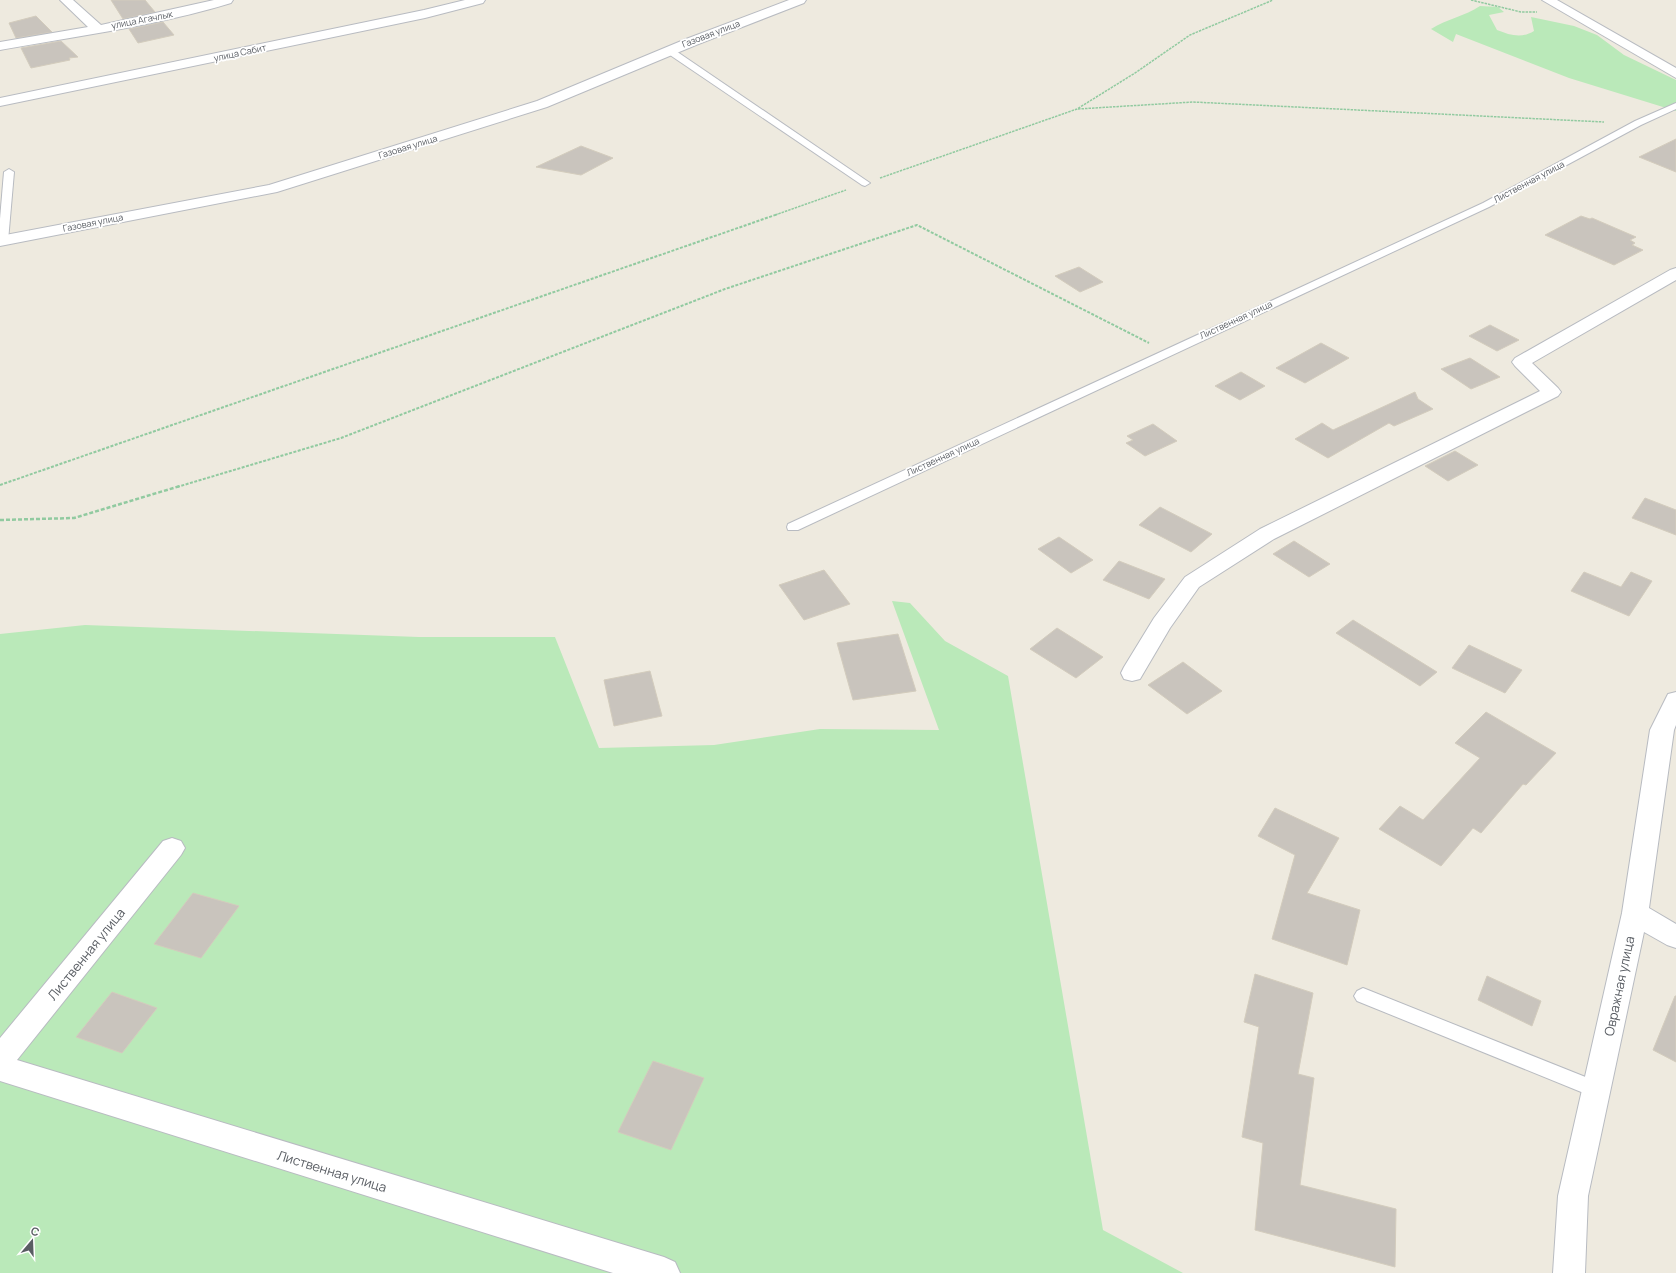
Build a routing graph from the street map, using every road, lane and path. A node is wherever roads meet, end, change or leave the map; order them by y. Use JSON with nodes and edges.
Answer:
{"nodes":[{"id":1,"x":66,"y":0,"type":"edge"},
{"id":2,"x":227,"y":0,"type":"edge"},
{"id":3,"x":479,"y":0,"type":"edge"},
{"id":4,"x":800,"y":0,"type":"edge"},
{"id":5,"x":1273,"y":0,"type":"edge"},
{"id":6,"x":1471,"y":0,"type":"edge"},
{"id":7,"x":1548,"y":0,"type":"edge"},
{"id":8,"x":1570,"y":13,"type":"junction"},
{"id":9,"x":98,"y":29,"type":"junction"},
{"id":10,"x":0,"y":46,"type":"edge"},
{"id":11,"x":670,"y":51,"type":"junction"},
{"id":12,"x":1676,"y":74,"type":"edge"},
{"id":13,"x":0,"y":102,"type":"edge"},
{"id":14,"x":1676,"y":106,"type":"edge"},
{"id":15,"x":1077,"y":109,"type":"junction"},
{"id":16,"x":1638,"y":123,"type":"junction"},
{"id":17,"x":9,"y":172,"type":"dead end"},
{"id":18,"x":865,"y":183,"type":"junction"},
{"id":19,"x":1,"y":241,"type":"edge"},
{"id":20,"x":1676,"y":273,"type":"edge"},
{"id":21,"x":1167,"y":352,"type":"junction"},
{"id":22,"x":0,"y":485,"type":"edge"},
{"id":23,"x":0,"y":520,"type":"edge"},
{"id":24,"x":793,"y":526,"type":"dead end"},
{"id":25,"x":1132,"y":674,"type":"dead end"},
{"id":26,"x":1676,"y":700,"type":"edge"},
{"id":27,"x":172,"y":848,"type":"dead end"},
{"id":28,"x":1635,"y":913,"type":"junction"},
{"id":29,"x":1676,"y":937,"type":"edge"},
{"id":30,"x":1363,"y":996,"type":"dead end"},
{"id":31,"x":0,"y":1059,"type":"edge"},
{"id":32,"x":0,"y":1068,"type":"edge"},
{"id":33,"x":1596,"y":1090,"type":"junction"},
{"id":34,"x":664,"y":1273,"type":"edge"},
{"id":35,"x":1569,"y":1273,"type":"edge"}],
"edges":[{"from":1,"to":9,"type":"street","name":"улица Агачлык"},
{"from":2,"to":9,"type":"street","name":"улица Агачлык"},
{"from":3,"to":13,"type":"street","name":"улица Сабит"},
{"from":4,"to":11,"type":"street","name":"Газовая улица"},
{"from":5,"to":15,"type":"path"},
{"from":6,"to":8,"type":"path"},
{"from":7,"to":8,"type":"street"},
{"from":8,"to":12,"type":"street"},
{"from":9,"to":10,"type":"street"},
{"from":11,"to":18,"type":"lane"},
{"from":11,"to":19,"type":"street","name":"Газовая улица"},
{"from":14,"to":16,"type":"lane","name":"Лиственная улица"},
{"from":15,"to":16,"type":"path"},
{"from":15,"to":18,"type":"path"},
{"from":16,"to":21,"type":"lane","name":"Лиственная улица"},
{"from":17,"to":19,"type":"lane"},
{"from":18,"to":22,"type":"path"},
{"from":20,"to":25,"type":"street"},
{"from":21,"to":23,"type":"path"},
{"from":21,"to":24,"type":"lane","name":"Лиственная улица"},
{"from":26,"to":28,"type":"street","name":"Овражная улица"},
{"from":27,"to":31,"type":"street","name":"Лиственная улица"},
{"from":28,"to":29,"type":"street"},
{"from":28,"to":33,"type":"street","name":"Овражная улица"},
{"from":30,"to":33,"type":"lane"},
{"from":32,"to":34,"type":"street","name":"Лиственная улица"},
{"from":33,"to":35,"type":"street","name":"Овражная улица"}]}
